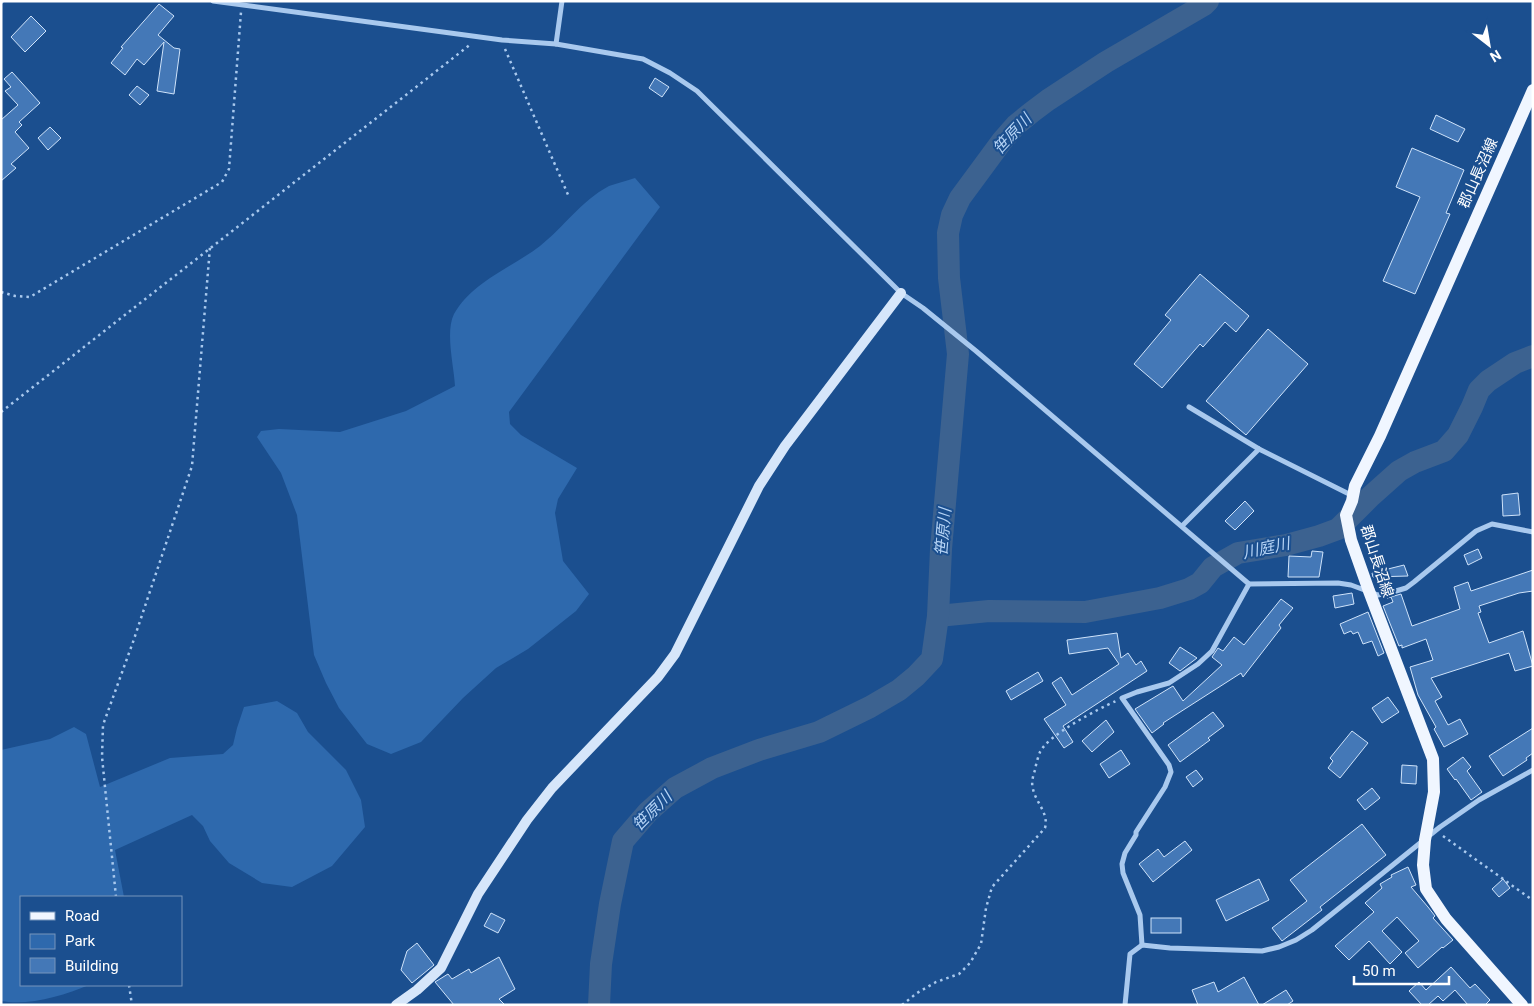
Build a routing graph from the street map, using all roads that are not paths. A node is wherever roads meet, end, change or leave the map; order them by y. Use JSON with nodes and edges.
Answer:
{"nodes":[{"id":1,"x":213,"y":1,"type":"edge"},
{"id":2,"x":562,"y":1,"type":"edge"},
{"id":3,"x":556,"y":44,"type":"junction"},
{"id":4,"x":1533,"y":90,"type":"edge"},
{"id":5,"x":901,"y":293,"type":"junction"},
{"id":6,"x":1189,"y":407,"type":"dead end"},
{"id":7,"x":1259,"y":449,"type":"junction"},
{"id":8,"x":1353,"y":499,"type":"junction"},
{"id":9,"x":1182,"y":526,"type":"junction"},
{"id":10,"x":1533,"y":532,"type":"edge"},
{"id":11,"x":1249,"y":584,"type":"junction"},
{"id":12,"x":1369,"y":591,"type":"junction"},
{"id":13,"x":1533,"y":770,"type":"edge"},
{"id":14,"x":1425,"y":840,"type":"junction"},
{"id":15,"x":1142,"y":944,"type":"junction"},
{"id":16,"x":396,"y":1005,"type":"edge"},
{"id":17,"x":1125,"y":1005,"type":"edge"},
{"id":18,"x":1522,"y":1005,"type":"edge"}],
"edges":[{"from":1,"to":3,"type":"street"},
{"from":2,"to":3,"type":"street"},
{"from":3,"to":5,"type":"street"},
{"from":4,"to":8,"type":"main road","name":"郡山長沼線"},
{"from":5,"to":9,"type":"street"},
{"from":5,"to":16,"type":"street"},
{"from":6,"to":7,"type":"street"},
{"from":7,"to":8,"type":"street"},
{"from":7,"to":9,"type":"street"},
{"from":8,"to":12,"type":"main road","name":"郡山長沼線"},
{"from":9,"to":11,"type":"street"},
{"from":10,"to":12,"type":"street"},
{"from":11,"to":12,"type":"street"},
{"from":11,"to":15,"type":"street"},
{"from":12,"to":14,"type":"main road","name":"郡山長沼線"},
{"from":13,"to":14,"type":"street"},
{"from":14,"to":15,"type":"street"},
{"from":14,"to":18,"type":"main road","name":"郡山長沼線"},
{"from":15,"to":17,"type":"street"}]}
